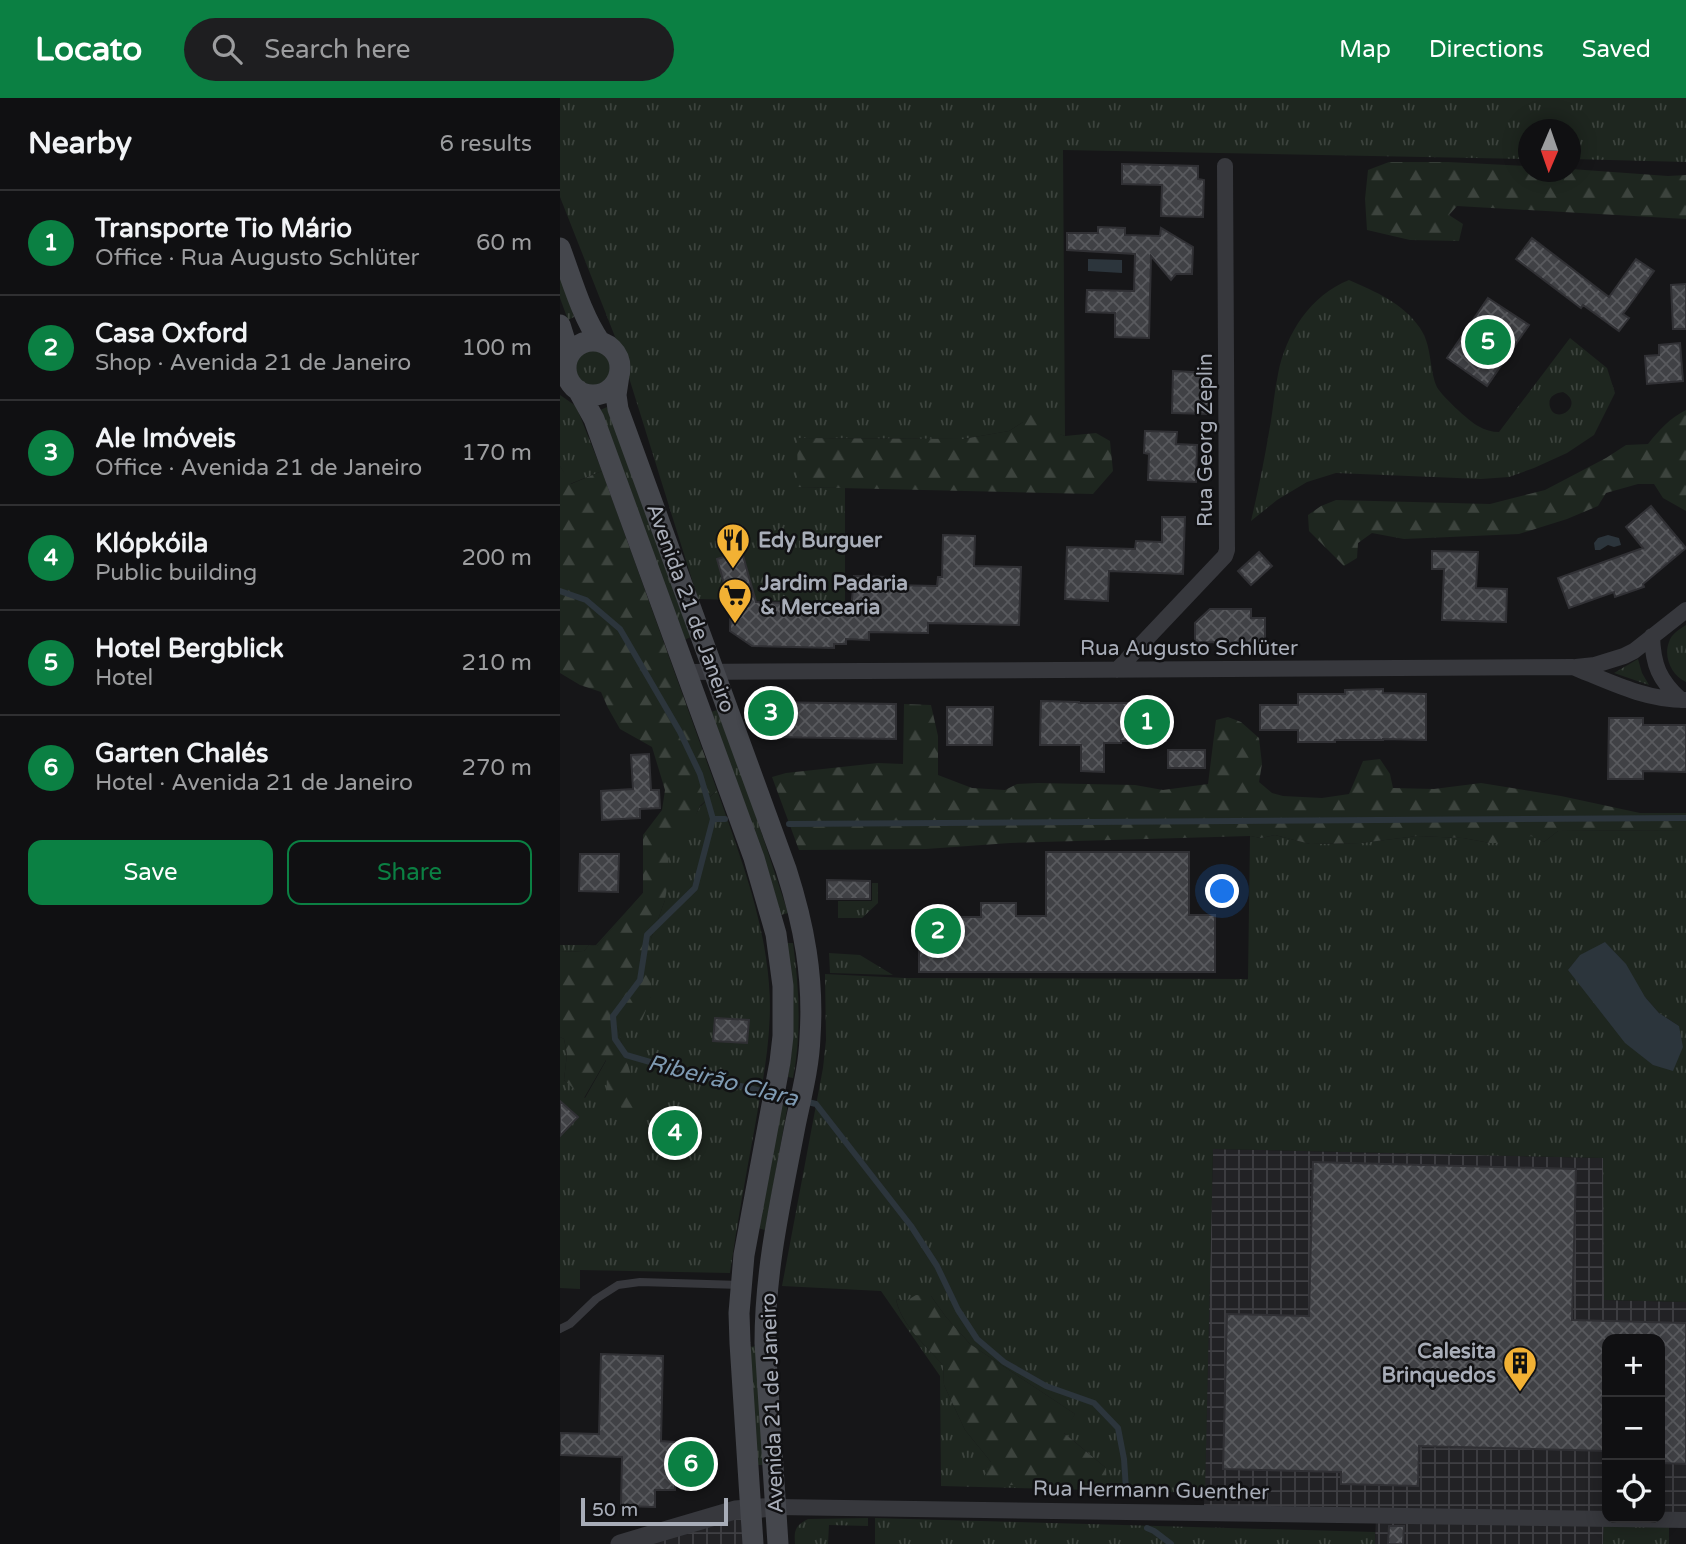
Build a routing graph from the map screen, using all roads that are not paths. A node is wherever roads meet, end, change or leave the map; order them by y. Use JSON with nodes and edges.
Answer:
{"nodes":[{"id":1,"x":1225,"y":166,"type":"dead end"},
{"id":2,"x":560,"y":248,"type":"edge"},
{"id":3,"x":560,"y":325,"type":"edge"},
{"id":4,"x":600,"y":342,"type":"junction"},
{"id":5,"x":568,"y":374,"type":"edge"},
{"id":6,"x":619,"y":375,"type":"junction"},
{"id":7,"x":1686,"y":610,"type":"edge"},
{"id":8,"x":1652,"y":636,"type":"junction"},
{"id":9,"x":1573,"y":667,"type":"junction"},
{"id":10,"x":1117,"y":670,"type":"junction"},
{"id":11,"x":687,"y":672,"type":"junction"},
{"id":12,"x":714,"y":672,"type":"junction"},
{"id":13,"x":1683,"y":700,"type":"edge"},
{"id":14,"x":776,"y":934,"type":"junction"},
{"id":15,"x":804,"y":934,"type":"junction"},
{"id":16,"x":741,"y":1285,"type":"junction"},
{"id":17,"x":766,"y":1287,"type":"junction"},
{"id":18,"x":560,"y":1329,"type":"edge"},
{"id":19,"x":776,"y":1507,"type":"junction"},
{"id":20,"x":750,"y":1508,"type":"junction"},
{"id":21,"x":1686,"y":1520,"type":"edge"},
{"id":22,"x":620,"y":1544,"type":"edge"},
{"id":23,"x":753,"y":1544,"type":"edge"},
{"id":24,"x":778,"y":1544,"type":"edge"}],
"edges":[{"from":1,"to":10,"type":"street","name":"Rua Georg Zeplin"},
{"from":2,"to":4,"type":"main road"},
{"from":3,"to":5,"type":"main road","name":"Avenida 21 de Janeiro"},
{"from":4,"to":5,"type":"main road"},
{"from":4,"to":6,"type":"main road"},
{"from":5,"to":6,"type":"main road"},
{"from":5,"to":11,"type":"main road","name":"Avenida 21 de Janeiro"},
{"from":6,"to":12,"type":"main road","name":"Avenida 21 de Janeiro"},
{"from":7,"to":8,"type":"street"},
{"from":8,"to":9,"type":"street"},
{"from":8,"to":13,"type":"street"},
{"from":9,"to":10,"type":"street","name":"Rua Augusto Schlüter"},
{"from":9,"to":13,"type":"street","name":"Rua Augusto Schlüter"},
{"from":10,"to":12,"type":"street","name":"Rua Augusto Schlüter"},
{"from":11,"to":12,"type":"street","name":"Rua Augusto Schlüter"},
{"from":11,"to":14,"type":"main road","name":"Avenida 21 de Janeiro"},
{"from":12,"to":15,"type":"main road","name":"Avenida 21 de Janeiro"},
{"from":14,"to":15,"type":"main road"},
{"from":14,"to":16,"type":"main road","name":"Avenida 21 de Janeiro"},
{"from":15,"to":17,"type":"main road","name":"Avenida 21 de Janeiro"},
{"from":16,"to":17,"type":"main road"},
{"from":16,"to":18,"type":"lane"},
{"from":16,"to":20,"type":"main road","name":"Avenida 21 de Janeiro"},
{"from":17,"to":19,"type":"main road","name":"Avenida 21 de Janeiro"},
{"from":19,"to":20,"type":"street","name":"Rua Hermann Guenther"},
{"from":19,"to":21,"type":"street","name":"Rua Hermann Guenther"},
{"from":19,"to":24,"type":"main road","name":"Avenida 21 de Janeiro"},
{"from":20,"to":22,"type":"street","name":"Rua Hermann Guenther"},
{"from":20,"to":23,"type":"main road","name":"Avenida 21 de Janeiro"}]}
